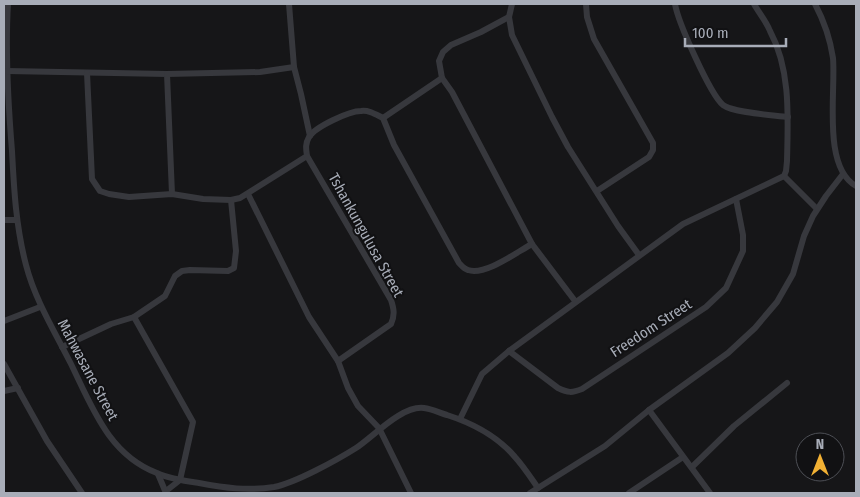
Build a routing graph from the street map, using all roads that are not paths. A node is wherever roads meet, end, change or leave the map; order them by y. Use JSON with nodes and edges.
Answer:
{"nodes":[{"id":1,"x":8,"y":4,"type":"edge"},
{"id":2,"x":289,"y":4,"type":"edge"},
{"id":3,"x":512,"y":4,"type":"edge"},
{"id":4,"x":586,"y":4,"type":"edge"},
{"id":5,"x":675,"y":4,"type":"edge"},
{"id":6,"x":754,"y":4,"type":"edge"},
{"id":7,"x":815,"y":4,"type":"edge"},
{"id":8,"x":508,"y":17,"type":"junction"},
{"id":9,"x":294,"y":67,"type":"junction"},
{"id":10,"x":7,"y":71,"type":"junction"},
{"id":11,"x":87,"y":72,"type":"junction"},
{"id":12,"x":167,"y":74,"type":"junction"},
{"id":13,"x":442,"y":78,"type":"junction"},
{"id":14,"x":788,"y":117,"type":"junction"},
{"id":15,"x":383,"y":118,"type":"junction"},
{"id":16,"x":310,"y":136,"type":"junction"},
{"id":17,"x":307,"y":156,"type":"junction"},
{"id":18,"x":843,"y":174,"type":"junction"},
{"id":19,"x":784,"y":176,"type":"junction"},
{"id":20,"x":856,"y":186,"type":"edge"},
{"id":21,"x":597,"y":191,"type":"junction"},
{"id":22,"x":172,"y":194,"type":"junction"},
{"id":23,"x":248,"y":194,"type":"junction"},
{"id":24,"x":736,"y":199,"type":"junction"},
{"id":25,"x":231,"y":200,"type":"junction"},
{"id":26,"x":817,"y":210,"type":"junction"},
{"id":27,"x":4,"y":220,"type":"edge"},
{"id":28,"x":16,"y":220,"type":"junction"},
{"id":29,"x":532,"y":244,"type":"junction"},
{"id":30,"x":640,"y":255,"type":"junction"},
{"id":31,"x":575,"y":301,"type":"junction"},
{"id":32,"x":40,"y":307,"type":"junction"},
{"id":33,"x":134,"y":317,"type":"junction"},
{"id":34,"x":4,"y":321,"type":"edge"},
{"id":35,"x":62,"y":347,"type":"junction"},
{"id":36,"x":509,"y":351,"type":"junction"},
{"id":37,"x":338,"y":361,"type":"junction"},
{"id":38,"x":4,"y":364,"type":"edge"},
{"id":39,"x":787,"y":383,"type":"dead end"},
{"id":40,"x":18,"y":388,"type":"junction"},
{"id":41,"x":4,"y":390,"type":"edge"},
{"id":42,"x":649,"y":410,"type":"junction"},
{"id":43,"x":460,"y":419,"type":"junction"},
{"id":44,"x":379,"y":428,"type":"junction"},
{"id":45,"x":683,"y":456,"type":"junction"},
{"id":46,"x":692,"y":467,"type":"junction"},
{"id":47,"x":158,"y":474,"type":"junction"},
{"id":48,"x":180,"y":480,"type":"junction"},
{"id":49,"x":538,"y":488,"type":"junction"},
{"id":50,"x":166,"y":492,"type":"edge"},
{"id":51,"x":82,"y":493,"type":"edge"},
{"id":52,"x":411,"y":493,"type":"edge"},
{"id":53,"x":530,"y":493,"type":"edge"},
{"id":54,"x":629,"y":493,"type":"edge"},
{"id":55,"x":710,"y":493,"type":"edge"}],
"edges":[{"from":1,"to":10,"type":"street","name":"Mahwasane Street"},
{"from":2,"to":9,"type":"street"},
{"from":3,"to":8,"type":"street"},
{"from":4,"to":21,"type":"street"},
{"from":5,"to":14,"type":"street"},
{"from":6,"to":14,"type":"street"},
{"from":7,"to":18,"type":"street"},
{"from":8,"to":13,"type":"street"},
{"from":8,"to":21,"type":"street"},
{"from":9,"to":12,"type":"street"},
{"from":9,"to":16,"type":"street"},
{"from":10,"to":11,"type":"street"},
{"from":10,"to":28,"type":"street","name":"Mahwasane Street"},
{"from":11,"to":12,"type":"street"},
{"from":11,"to":22,"type":"street"},
{"from":12,"to":22,"type":"street"},
{"from":13,"to":15,"type":"street"},
{"from":13,"to":29,"type":"street"},
{"from":14,"to":19,"type":"street"},
{"from":15,"to":16,"type":"street"},
{"from":15,"to":29,"type":"street"},
{"from":16,"to":17,"type":"street"},
{"from":17,"to":23,"type":"street"},
{"from":17,"to":37,"type":"street","name":"Tshankungulusa Street"},
{"from":18,"to":20,"type":"street"},
{"from":18,"to":26,"type":"street"},
{"from":19,"to":24,"type":"street"},
{"from":19,"to":26,"type":"street"},
{"from":21,"to":30,"type":"street"},
{"from":22,"to":25,"type":"street"},
{"from":23,"to":25,"type":"street"},
{"from":23,"to":37,"type":"street"},
{"from":24,"to":30,"type":"street"},
{"from":24,"to":36,"type":"street","name":"Freedom Street"},
{"from":25,"to":33,"type":"street"},
{"from":26,"to":42,"type":"street"},
{"from":27,"to":28,"type":"street"},
{"from":28,"to":32,"type":"street","name":"Mahwasane Street"},
{"from":29,"to":31,"type":"street"},
{"from":30,"to":31,"type":"street"},
{"from":31,"to":36,"type":"street"},
{"from":32,"to":34,"type":"street"},
{"from":32,"to":35,"type":"street","name":"Mahwasane Street"},
{"from":33,"to":35,"type":"street"},
{"from":33,"to":48,"type":"street"},
{"from":35,"to":47,"type":"street","name":"Mahwasane Street"},
{"from":36,"to":43,"type":"street"},
{"from":37,"to":44,"type":"street"},
{"from":38,"to":40,"type":"street"},
{"from":39,"to":46,"type":"street"},
{"from":40,"to":41,"type":"street"},
{"from":40,"to":51,"type":"street"},
{"from":42,"to":45,"type":"street"},
{"from":42,"to":49,"type":"street"},
{"from":43,"to":44,"type":"street","name":"Mahwasane Street"},
{"from":43,"to":49,"type":"street","name":"Mahwasane Street"},
{"from":44,"to":48,"type":"street","name":"Mahwasane Street"},
{"from":44,"to":52,"type":"street"},
{"from":45,"to":46,"type":"street"},
{"from":45,"to":54,"type":"street"},
{"from":46,"to":55,"type":"street"},
{"from":47,"to":48,"type":"street","name":"Mahwasane Street"},
{"from":47,"to":50,"type":"street"},
{"from":48,"to":50,"type":"street"},
{"from":49,"to":53,"type":"street"}]}
